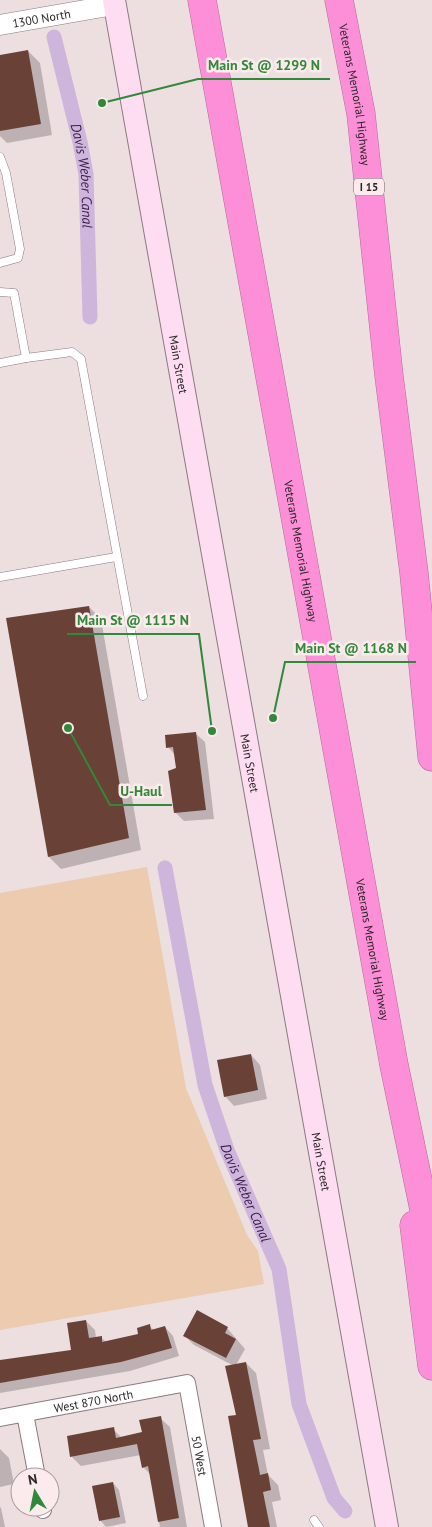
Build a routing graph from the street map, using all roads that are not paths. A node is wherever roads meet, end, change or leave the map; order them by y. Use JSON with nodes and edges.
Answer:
{"nodes":[{"id":1,"x":202,"y":0,"type":"edge"},
{"id":2,"x":339,"y":0,"type":"edge"},
{"id":3,"x":114,"y":2,"type":"edge"},
{"id":4,"x":0,"y":25,"type":"edge"},
{"id":5,"x":0,"y":157,"type":"edge"},
{"id":6,"x":0,"y":263,"type":"edge"},
{"id":7,"x":0,"y":292,"type":"edge"},
{"id":8,"x":26,"y":358,"type":"junction"},
{"id":9,"x":0,"y":363,"type":"edge"},
{"id":10,"x":116,"y":557,"type":"junction"},
{"id":11,"x":414,"y":573,"type":"junction"},
{"id":12,"x":0,"y":577,"type":"edge"},
{"id":13,"x":432,"y":672,"type":"edge"},
{"id":14,"x":142,"y":696,"type":"dead end"},
{"id":15,"x":432,"y":757,"type":"edge"},
{"id":16,"x":394,"y":1065,"type":"junction"},
{"id":17,"x":432,"y":1248,"type":"edge"},
{"id":18,"x":432,"y":1366,"type":"edge"},
{"id":19,"x":187,"y":1383,"type":"joint"},
{"id":20,"x":25,"y":1414,"type":"junction"},
{"id":21,"x":0,"y":1418,"type":"edge"},
{"id":22,"x":35,"y":1467,"type":"edge"},
{"id":23,"x":314,"y":1520,"type":"dead end"},
{"id":24,"x":213,"y":1527,"type":"edge"},
{"id":25,"x":320,"y":1527,"type":"edge"},
{"id":26,"x":387,"y":1527,"type":"edge"}],
"edges":[{"from":1,"to":16,"type":"highway","name":"Veterans Memorial Highway"},
{"from":2,"to":11,"type":"highway","name":"Veterans Memorial Highway","number":"I 15"},
{"from":3,"to":4,"type":"street","name":"1300 North"},
{"from":3,"to":26,"type":"main road","name":"Main Street"},
{"from":5,"to":6,"type":"lane"},
{"from":7,"to":8,"type":"lane"},
{"from":8,"to":9,"type":"lane"},
{"from":8,"to":10,"type":"lane"},
{"from":10,"to":12,"type":"lane"},
{"from":10,"to":14,"type":"lane"},
{"from":11,"to":13,"type":"highway"},
{"from":11,"to":15,"type":"highway","name":"Veterans Memorial Highway","number":"I 15"},
{"from":16,"to":17,"type":"highway","name":"Veterans Memorial Highway"},
{"from":16,"to":18,"type":"highway"},
{"from":19,"to":20,"type":"street","name":"West 870 North"},
{"from":19,"to":24,"type":"street","name":"50 West"},
{"from":20,"to":21,"type":"street","name":"West 870 North"},
{"from":20,"to":22,"type":"street"},
{"from":23,"to":25,"type":"lane"}]}
